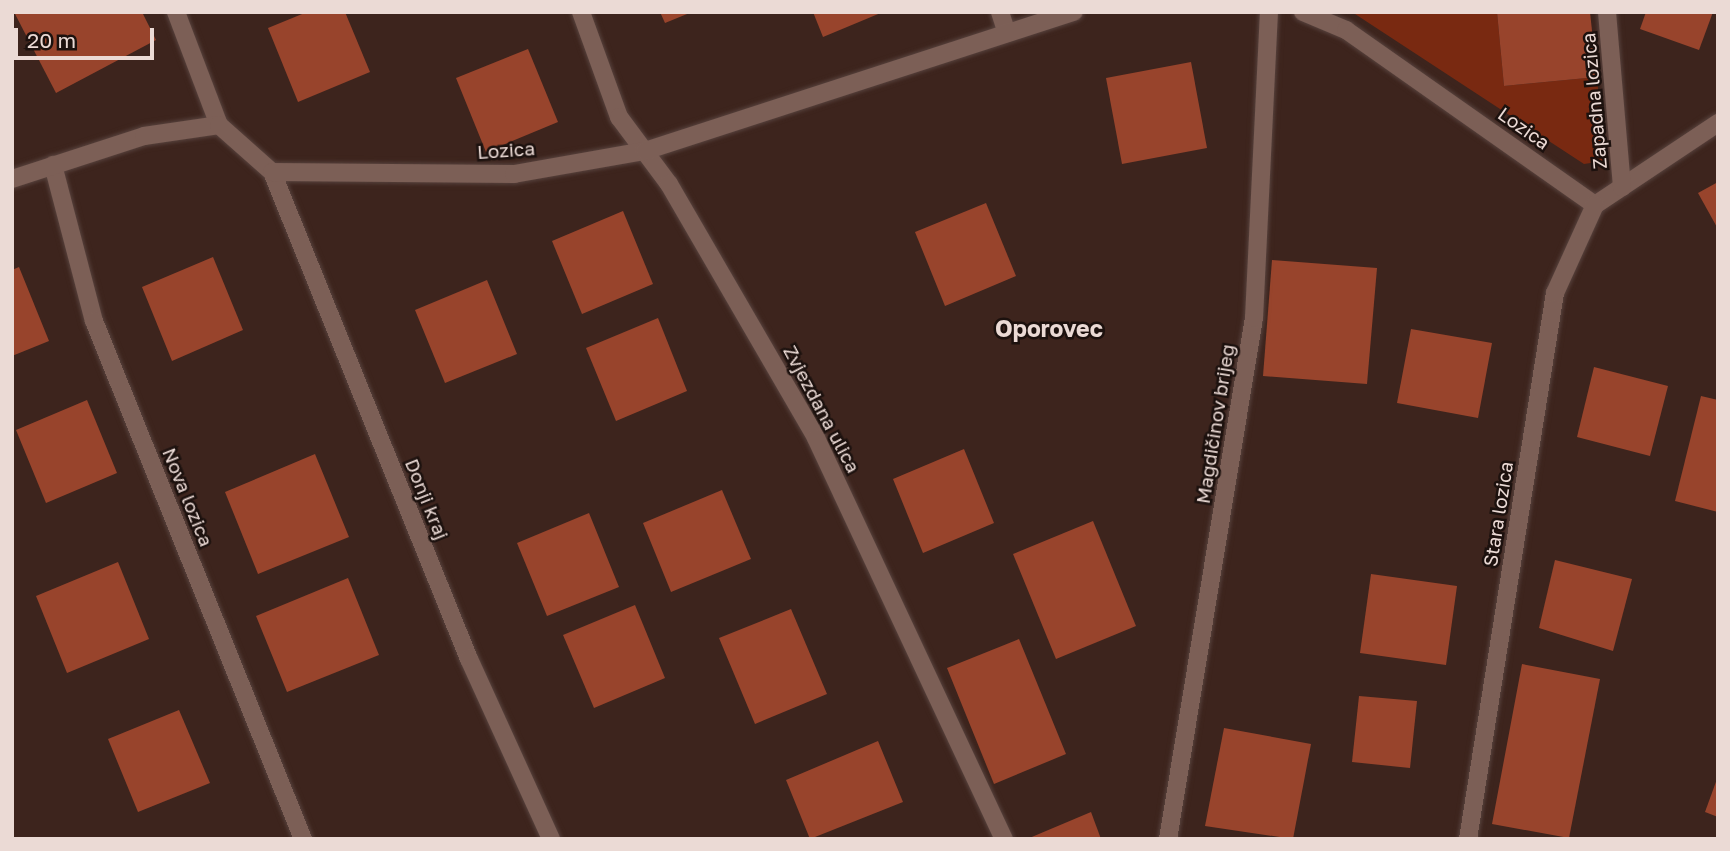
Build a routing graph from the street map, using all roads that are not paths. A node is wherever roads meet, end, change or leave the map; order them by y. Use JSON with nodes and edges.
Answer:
{"nodes":[{"id":1,"x":176,"y":12,"type":"edge"},
{"id":2,"x":581,"y":12,"type":"edge"},
{"id":3,"x":1000,"y":12,"type":"edge"},
{"id":4,"x":1074,"y":12,"type":"edge"},
{"id":5,"x":1269,"y":12,"type":"edge"},
{"id":6,"x":1303,"y":12,"type":"edge"},
{"id":7,"x":1607,"y":12,"type":"edge"},
{"id":8,"x":1007,"y":33,"type":"junction"},
{"id":9,"x":1718,"y":123,"type":"edge"},
{"id":10,"x":219,"y":125,"type":"junction"},
{"id":11,"x":645,"y":151,"type":"junction"},
{"id":12,"x":53,"y":165,"type":"junction"},
{"id":13,"x":272,"y":172,"type":"junction"},
{"id":14,"x":12,"y":179,"type":"edge"},
{"id":15,"x":1622,"y":187,"type":"junction"},
{"id":16,"x":1595,"y":205,"type":"junction"},
{"id":17,"x":303,"y":839,"type":"edge"},
{"id":18,"x":551,"y":839,"type":"edge"},
{"id":19,"x":1004,"y":839,"type":"edge"},
{"id":20,"x":1168,"y":839,"type":"edge"},
{"id":21,"x":1468,"y":839,"type":"edge"}],
"edges":[{"from":1,"to":10,"type":"street"},
{"from":2,"to":11,"type":"street","name":"Zvjezdana ulica"},
{"from":3,"to":8,"type":"street"},
{"from":4,"to":8,"type":"street","name":"Lozica"},
{"from":5,"to":20,"type":"street","name":"Magdičinov brijeg"},
{"from":6,"to":16,"type":"street","name":"Lozica"},
{"from":7,"to":15,"type":"street","name":"Zapadna lozica"},
{"from":8,"to":11,"type":"street","name":"Lozica"},
{"from":9,"to":15,"type":"street"},
{"from":10,"to":12,"type":"street"},
{"from":10,"to":13,"type":"street"},
{"from":11,"to":13,"type":"street","name":"Lozica"},
{"from":11,"to":19,"type":"street","name":"Zvjezdana ulica"},
{"from":12,"to":14,"type":"street"},
{"from":12,"to":17,"type":"street","name":"Nova lozica"},
{"from":13,"to":18,"type":"street","name":"Donji kraj"},
{"from":15,"to":16,"type":"street"},
{"from":16,"to":21,"type":"street","name":"Stara lozica"}]}
